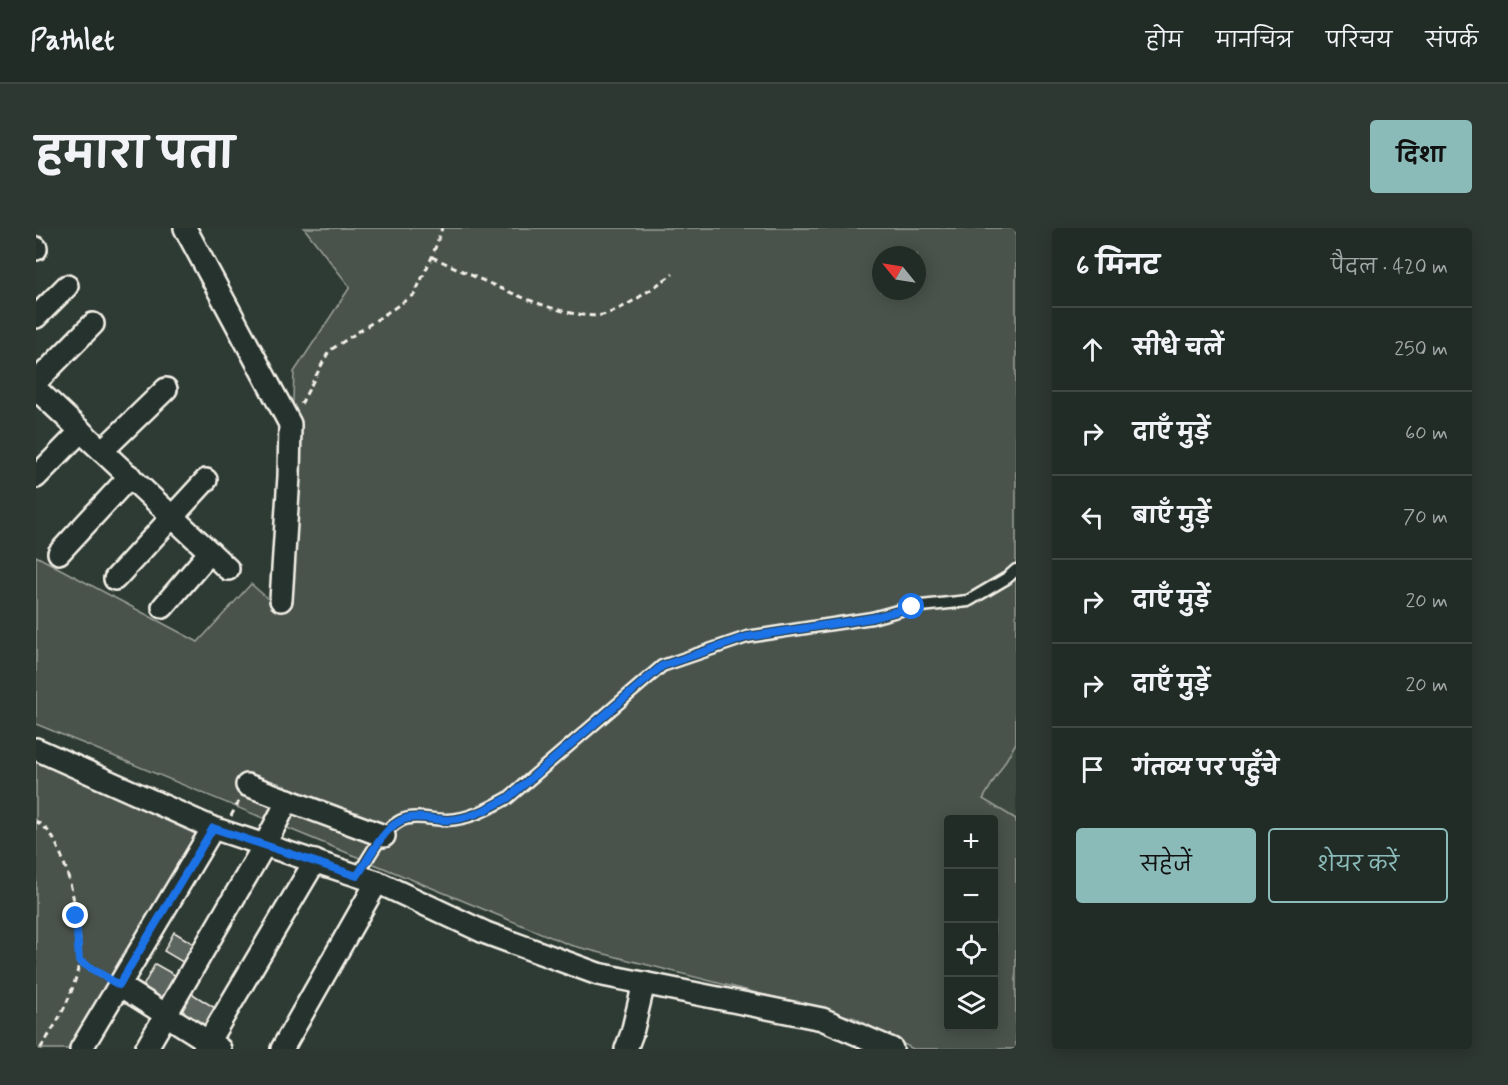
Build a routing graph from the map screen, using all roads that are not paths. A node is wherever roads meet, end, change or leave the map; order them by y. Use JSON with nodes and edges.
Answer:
{"nodes":[{"id":1,"x":186,"y":228,"type":"edge"},
{"id":2,"x":67,"y":286,"type":"dead end"},
{"id":3,"x":36,"y":317,"type":"edge"},
{"id":4,"x":93,"y":324,"type":"dead end"},
{"id":5,"x":166,"y":389,"type":"dead end"},
{"id":6,"x":37,"y":391,"type":"edge"},
{"id":7,"x":81,"y":430,"type":"junction"},
{"id":8,"x":102,"y":451,"type":"junction"},
{"id":9,"x":130,"y":476,"type":"junction"},
{"id":10,"x":36,"y":477,"type":"edge"},
{"id":11,"x":206,"y":480,"type":"dead end"},
{"id":12,"x":172,"y":516,"type":"junction"},
{"id":13,"x":210,"y":552,"type":"junction"},
{"id":14,"x":59,"y":553,"type":"dead end"},
{"id":15,"x":228,"y":568,"type":"dead end"},
{"id":16,"x":1016,"y":570,"type":"edge"},
{"id":17,"x":115,"y":579,"type":"dead end"},
{"id":18,"x":280,"y":600,"type":"dead end"},
{"id":19,"x":163,"y":607,"type":"dead end"},
{"id":20,"x":36,"y":749,"type":"edge"},
{"id":21,"x":247,"y":785,"type":"road end"},
{"id":22,"x":288,"y":800,"type":"junction"},
{"id":23,"x":218,"y":829,"type":"junction"},
{"id":24,"x":384,"y":836,"type":"junction"},
{"id":25,"x":265,"y":844,"type":"junction"},
{"id":26,"x":315,"y":861,"type":"junction"},
{"id":27,"x":367,"y":879,"type":"junction"},
{"id":28,"x":644,"y":983,"type":"junction"},
{"id":29,"x":119,"y":985,"type":"junction"},
{"id":30,"x":167,"y":1014,"type":"junction"},
{"id":31,"x":211,"y":1047,"type":"edge"},
{"id":32,"x":81,"y":1049,"type":"edge"},
{"id":33,"x":146,"y":1049,"type":"edge"},
{"id":34,"x":282,"y":1049,"type":"edge"},
{"id":35,"x":626,"y":1049,"type":"edge"},
{"id":36,"x":891,"y":1049,"type":"edge"}],
"edges":[{"from":1,"to":18,"type":"street"},
{"from":2,"to":3,"type":"street"},
{"from":4,"to":6,"type":"street"},
{"from":5,"to":8,"type":"street"},
{"from":6,"to":7,"type":"street"},
{"from":7,"to":8,"type":"street"},
{"from":7,"to":10,"type":"street"},
{"from":8,"to":9,"type":"street"},
{"from":9,"to":12,"type":"street"},
{"from":9,"to":14,"type":"street"},
{"from":11,"to":12,"type":"street"},
{"from":12,"to":13,"type":"street"},
{"from":12,"to":17,"type":"street"},
{"from":13,"to":15,"type":"street"},
{"from":13,"to":19,"type":"street"},
{"from":16,"to":24,"type":"lane"},
{"from":20,"to":23,"type":"street"},
{"from":21,"to":22,"type":"street"},
{"from":22,"to":24,"type":"street"},
{"from":22,"to":25,"type":"street"},
{"from":23,"to":25,"type":"street"},
{"from":23,"to":29,"type":"street"},
{"from":24,"to":27,"type":"lane"},
{"from":25,"to":26,"type":"street"},
{"from":25,"to":30,"type":"street"},
{"from":26,"to":27,"type":"street"},
{"from":26,"to":31,"type":"street"},
{"from":27,"to":28,"type":"street"},
{"from":27,"to":34,"type":"street"},
{"from":28,"to":35,"type":"street"},
{"from":28,"to":36,"type":"street"},
{"from":29,"to":30,"type":"street"},
{"from":29,"to":32,"type":"street"},
{"from":30,"to":31,"type":"street"},
{"from":30,"to":33,"type":"street"}]}
